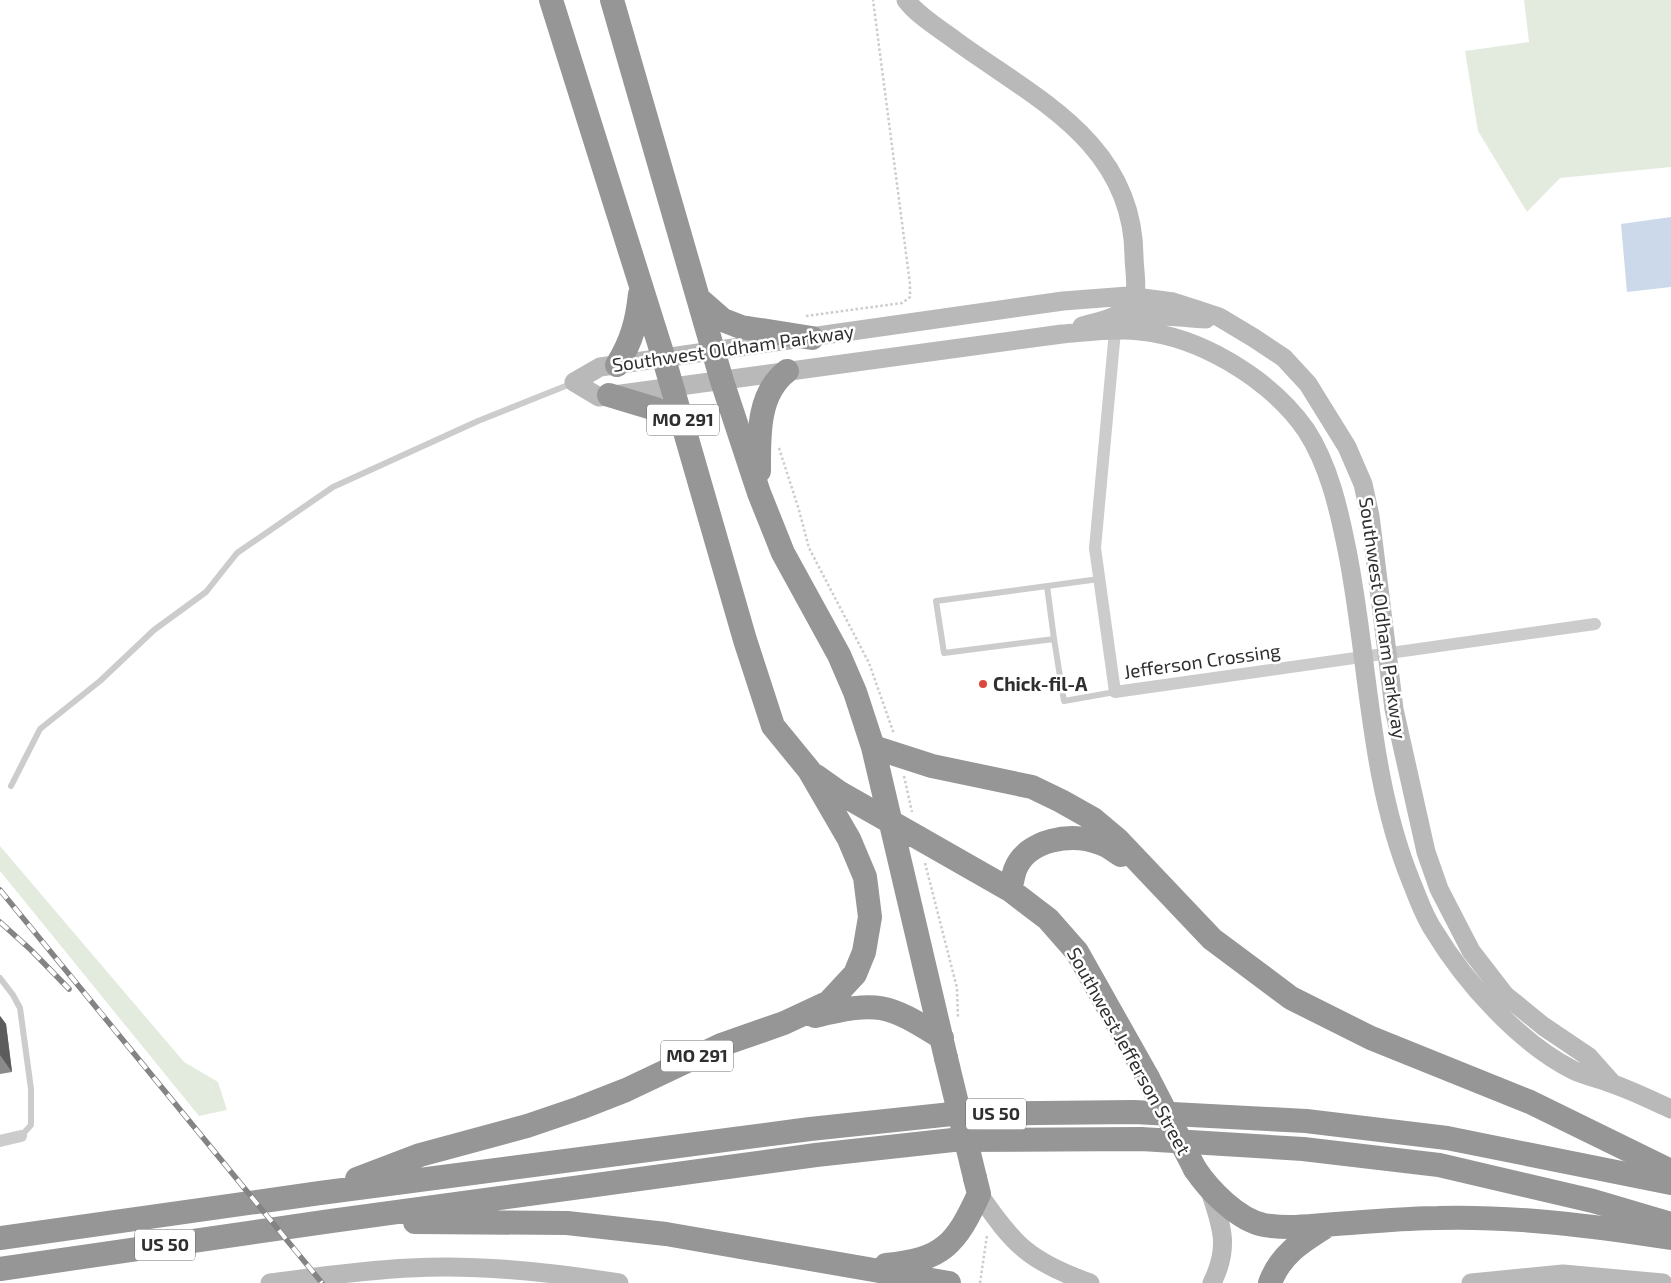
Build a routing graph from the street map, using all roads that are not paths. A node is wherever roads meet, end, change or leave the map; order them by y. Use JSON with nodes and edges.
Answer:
{"nodes":[{"id":1,"x":551,"y":0,"type":"edge"},
{"id":2,"x":612,"y":0,"type":"edge"},
{"id":3,"x":906,"y":0,"type":"edge"},
{"id":4,"x":641,"y":287,"type":"junction"},
{"id":5,"x":1135,"y":297,"type":"junction"},
{"id":6,"x":699,"y":300,"type":"junction"},
{"id":7,"x":1222,"y":319,"type":"junction"},
{"id":8,"x":1115,"y":331,"type":"junction"},
{"id":9,"x":1062,"y":334,"type":"junction"},
{"id":10,"x":812,"y":338,"type":"junction"},
{"id":11,"x":714,"y":352,"type":"junction"},
{"id":12,"x":664,"y":359,"type":"junction"},
{"id":13,"x":617,"y":365,"type":"junction"},
{"id":14,"x":788,"y":371,"type":"junction"},
{"id":15,"x":722,"y":381,"type":"junction"},
{"id":16,"x":574,"y":382,"type":"junction"},
{"id":17,"x":673,"y":388,"type":"junction"},
{"id":18,"x":609,"y":396,"type":"junction"},
{"id":19,"x":682,"y":417,"type":"junction"},
{"id":20,"x":759,"y":493,"type":"junction"},
{"id":21,"x":1099,"y":579,"type":"junction"},
{"id":22,"x":1046,"y":586,"type":"junction"},
{"id":23,"x":1595,"y":624,"type":"dead end"},
{"id":24,"x":1054,"y":639,"type":"junction"},
{"id":25,"x":1386,"y":652,"type":"junction"},
{"id":26,"x":1363,"y":656,"type":"junction"},
{"id":27,"x":1115,"y":692,"type":"junction"},
{"id":28,"x":873,"y":747,"type":"junction"},
{"id":29,"x":809,"y":770,"type":"junction"},
{"id":30,"x":11,"y":786,"type":"dead end"},
{"id":31,"x":891,"y":820,"type":"junction"},
{"id":32,"x":1150,"y":872,"type":"junction"},
{"id":33,"x":1439,"y":889,"type":"junction"},
{"id":34,"x":1010,"y":890,"type":"junction"},
{"id":35,"x":1418,"y":898,"type":"junction"},
{"id":36,"x":0,"y":978,"type":"edge"},
{"id":37,"x":784,"y":1023,"type":"junction"},
{"id":38,"x":944,"y":1048,"type":"junction"},
{"id":39,"x":1613,"y":1084,"type":"junction"},
{"id":40,"x":1671,"y":1109,"type":"edge"},
{"id":41,"x":22,"y":1136,"type":"joint"},
{"id":42,"x":0,"y":1141,"type":"edge"},
{"id":43,"x":1671,"y":1171,"type":"edge"},
{"id":44,"x":1671,"y":1183,"type":"edge"},
{"id":45,"x":977,"y":1186,"type":"junction"},
{"id":46,"x":1210,"y":1190,"type":"junction"},
{"id":47,"x":320,"y":1193,"type":"junction"},
{"id":48,"x":331,"y":1221,"type":"junction"},
{"id":49,"x":1671,"y":1224,"type":"edge"},
{"id":50,"x":1328,"y":1225,"type":"junction"},
{"id":51,"x":0,"y":1238,"type":"edge"},
{"id":52,"x":1671,"y":1238,"type":"edge"},
{"id":53,"x":862,"y":1266,"type":"junction"},
{"id":54,"x":0,"y":1269,"type":"edge"},
{"id":55,"x":1498,"y":1281,"type":"edge"},
{"id":56,"x":270,"y":1283,"type":"edge"},
{"id":57,"x":619,"y":1283,"type":"edge"},
{"id":58,"x":949,"y":1283,"type":"edge"},
{"id":59,"x":1090,"y":1283,"type":"edge"},
{"id":60,"x":1212,"y":1283,"type":"edge"},
{"id":61,"x":1270,"y":1283,"type":"edge"},
{"id":62,"x":1471,"y":1283,"type":"edge"},
{"id":63,"x":1663,"y":1283,"type":"edge"}],
"edges":[{"from":1,"to":4,"type":"highway","number":"MO 291"},
{"from":2,"to":6,"type":"highway","number":"MO 291"},
{"from":3,"to":5,"type":"street"},
{"from":4,"to":12,"type":"highway","number":"MO 291"},
{"from":4,"to":13,"type":"highway"},
{"from":5,"to":7,"type":"street","name":"Southwest Oldham Parkway"},
{"from":5,"to":9,"type":"street"},
{"from":5,"to":10,"type":"street","name":"Southwest Oldham Parkway"},
{"from":6,"to":10,"type":"highway"},
{"from":6,"to":11,"type":"highway","number":"MO 291"},
{"from":7,"to":8,"type":"street"},
{"from":7,"to":25,"type":"street","name":"Southwest Oldham Parkway"},
{"from":8,"to":9,"type":"street","name":"Southwest Oldham Parkway"},
{"from":8,"to":21,"type":"street","name":"Jefferson Crossing"},
{"from":8,"to":26,"type":"street","name":"Southwest Oldham Parkway"},
{"from":9,"to":14,"type":"street","name":"Southwest Oldham Parkway"},
{"from":10,"to":11,"type":"street","name":"Southwest Oldham Parkway"},
{"from":11,"to":12,"type":"street","name":"Southwest Oldham Parkway"},
{"from":11,"to":15,"type":"highway","number":"MO 291"},
{"from":12,"to":13,"type":"street","name":"Southwest Oldham Parkway"},
{"from":12,"to":17,"type":"highway","number":"MO 291"},
{"from":13,"to":16,"type":"street","name":"Southwest Oldham Parkway"},
{"from":14,"to":15,"type":"street","name":"Southwest Oldham Parkway"},
{"from":14,"to":20,"type":"highway"},
{"from":15,"to":17,"type":"street","name":"Southwest Oldham Parkway"},
{"from":15,"to":20,"type":"highway","number":"MO 291"},
{"from":16,"to":18,"type":"street","name":"Southwest Oldham Parkway"},
{"from":16,"to":30,"type":"lane"},
{"from":17,"to":18,"type":"street","name":"Southwest Oldham Parkway"},
{"from":17,"to":19,"type":"highway","number":"MO 291"},
{"from":18,"to":19,"type":"highway"},
{"from":19,"to":29,"type":"highway","number":"MO 291"},
{"from":20,"to":28,"type":"highway","number":"MO 291"},
{"from":21,"to":22,"type":"lane"},
{"from":21,"to":27,"type":"street","name":"Jefferson Crossing"},
{"from":22,"to":24,"type":"lane"},
{"from":22,"to":24,"type":"lane"},
{"from":23,"to":25,"type":"street","name":"Jefferson Crossing"},
{"from":24,"to":27,"type":"lane"},
{"from":25,"to":26,"type":"street","name":"Jefferson Crossing"},
{"from":25,"to":33,"type":"street","name":"Southwest Oldham Parkway"},
{"from":26,"to":27,"type":"street","name":"Jefferson Crossing"},
{"from":26,"to":35,"type":"street","name":"Southwest Oldham Parkway"},
{"from":28,"to":31,"type":"highway","number":"MO 291"},
{"from":28,"to":32,"type":"highway"},
{"from":29,"to":31,"type":"highway","name":"Southwest Jefferson Street"},
{"from":29,"to":37,"type":"highway","number":"MO 291"},
{"from":31,"to":34,"type":"highway","name":"Southwest Jefferson Street"},
{"from":31,"to":38,"type":"highway","number":"MO 291"},
{"from":32,"to":34,"type":"highway"},
{"from":32,"to":43,"type":"highway"},
{"from":33,"to":35,"type":"street"},
{"from":33,"to":39,"type":"street","name":"Southwest Oldham Parkway"},
{"from":34,"to":46,"type":"highway","name":"Southwest Jefferson Street","bridge":true},
{"from":35,"to":39,"type":"street","name":"Southwest Oldham Parkway"},
{"from":36,"to":41,"type":"lane"},
{"from":37,"to":38,"type":"highway","number":"MO 291"},
{"from":37,"to":47,"type":"highway","number":"MO 291"},
{"from":38,"to":45,"type":"highway","number":"MO 291","bridge":true},
{"from":39,"to":40,"type":"street","name":"Southwest Oldham Parkway"},
{"from":41,"to":42,"type":"street"},
{"from":44,"to":47,"type":"highway","number":"US 50"},
{"from":45,"to":53,"type":"highway"},
{"from":45,"to":59,"type":"street"},
{"from":46,"to":50,"type":"highway"},
{"from":46,"to":60,"type":"street","name":"Southwest Jefferson Street"},
{"from":47,"to":51,"type":"highway","number":"US 50"},
{"from":48,"to":49,"type":"highway","number":"US 50"},
{"from":48,"to":53,"type":"highway"},
{"from":48,"to":54,"type":"highway","number":"US 50"},
{"from":50,"to":52,"type":"highway"},
{"from":50,"to":61,"type":"highway"},
{"from":53,"to":58,"type":"highway"},
{"from":55,"to":62,"type":"street"},
{"from":55,"to":63,"type":"street"},
{"from":56,"to":57,"type":"street"}]}
